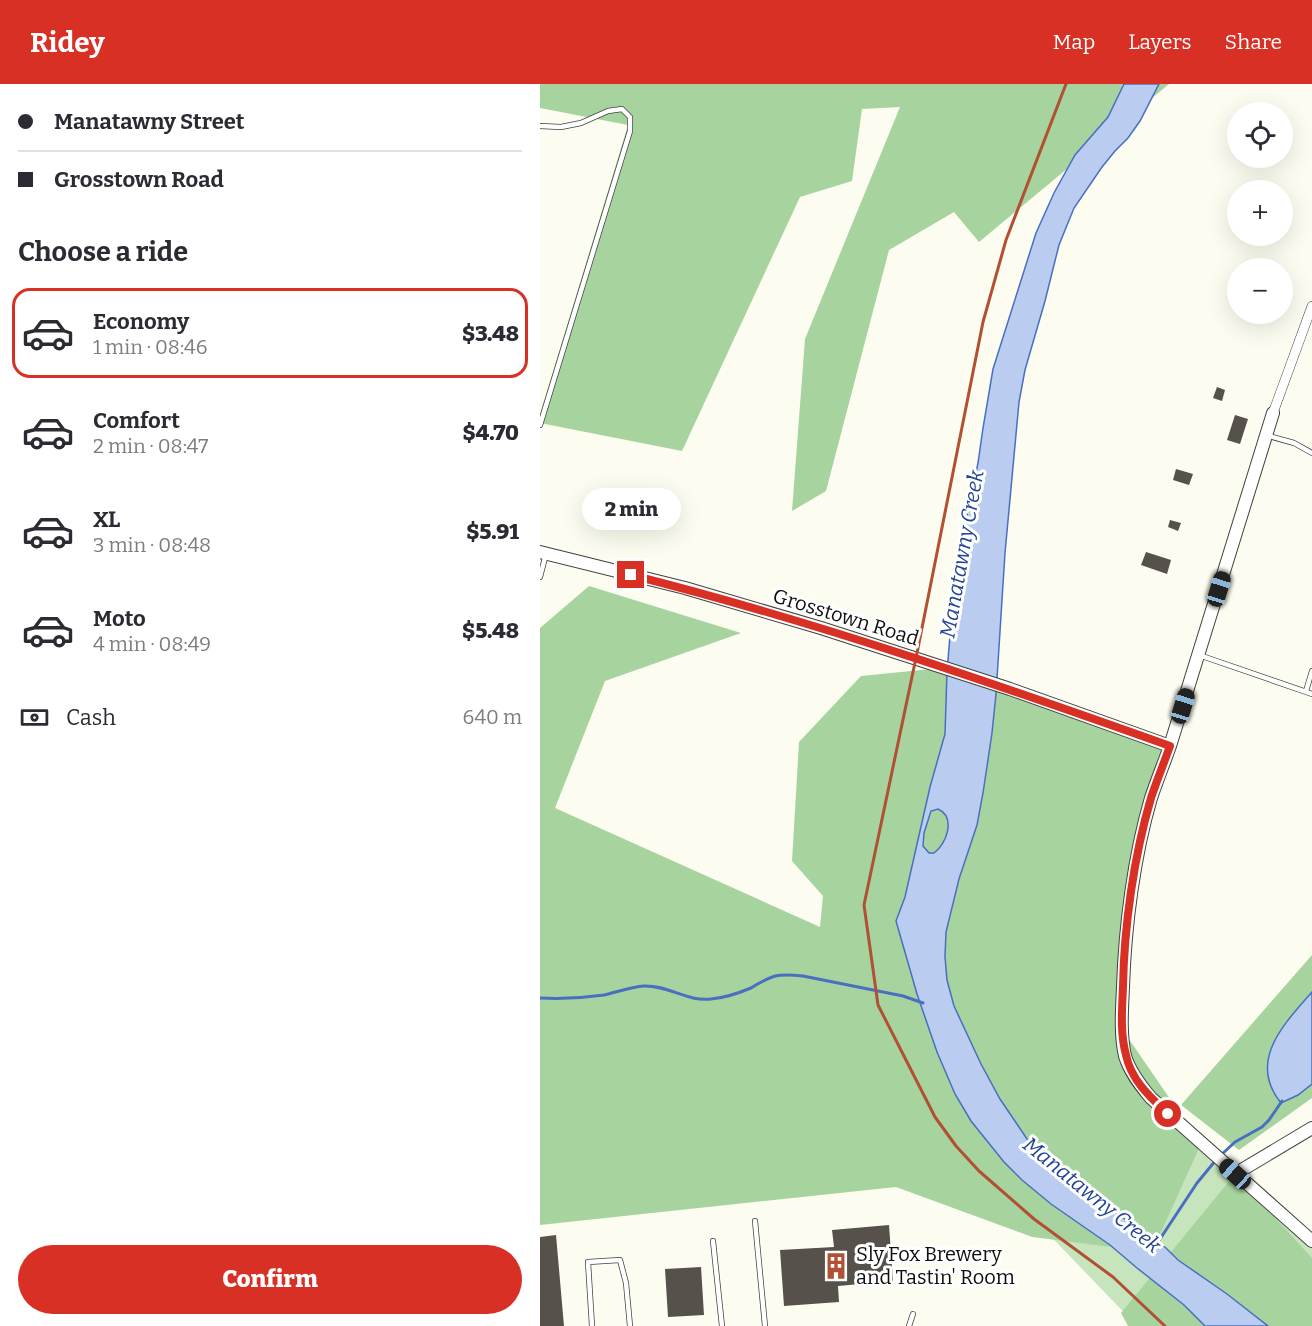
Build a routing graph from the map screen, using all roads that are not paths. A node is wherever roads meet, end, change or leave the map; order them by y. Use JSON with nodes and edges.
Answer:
{"nodes":[{"id":1,"x":540,"y":126,"type":"edge"},
{"id":2,"x":1312,"y":306,"type":"edge"},
{"id":3,"x":1273,"y":413,"type":"joint"},
{"id":4,"x":540,"y":425,"type":"edge"},
{"id":5,"x":1266,"y":435,"type":"junction"},
{"id":6,"x":1312,"y":453,"type":"edge"},
{"id":7,"x":543,"y":553,"type":"edge"},
{"id":8,"x":540,"y":577,"type":"edge"},
{"id":9,"x":1199,"y":656,"type":"junction"},
{"id":10,"x":1312,"y":671,"type":"edge"},
{"id":11,"x":1306,"y":691,"type":"junction"},
{"id":12,"x":1312,"y":694,"type":"edge"},
{"id":13,"x":1170,"y":746,"type":"junction"},
{"id":14,"x":1312,"y":1128,"type":"edge"},
{"id":15,"x":1235,"y":1174,"type":"junction"},
{"id":16,"x":755,"y":1221,"type":"dead end"},
{"id":17,"x":713,"y":1241,"type":"dead end"},
{"id":18,"x":1312,"y":1241,"type":"edge"},
{"id":19,"x":913,"y":1314,"type":"dead end"},
{"id":20,"x":592,"y":1326,"type":"edge"},
{"id":21,"x":630,"y":1326,"type":"edge"},
{"id":22,"x":722,"y":1326,"type":"edge"},
{"id":23,"x":765,"y":1326,"type":"edge"},
{"id":24,"x":909,"y":1326,"type":"edge"}],
"edges":[{"from":1,"to":4,"type":"lane"},
{"from":2,"to":3,"type":"street"},
{"from":3,"to":5,"type":"street"},
{"from":5,"to":6,"type":"lane"},
{"from":5,"to":9,"type":"street"},
{"from":7,"to":8,"type":"lane"},
{"from":7,"to":13,"type":"street","name":"Grosstown Road"},
{"from":9,"to":11,"type":"lane"},
{"from":9,"to":13,"type":"street"},
{"from":10,"to":11,"type":"lane"},
{"from":11,"to":12,"type":"lane"},
{"from":13,"to":15,"type":"street"},
{"from":14,"to":15,"type":"street"},
{"from":15,"to":18,"type":"street"},
{"from":16,"to":23,"type":"lane"},
{"from":17,"to":22,"type":"lane"},
{"from":19,"to":24,"type":"lane"},
{"from":20,"to":21,"type":"lane"}]}
